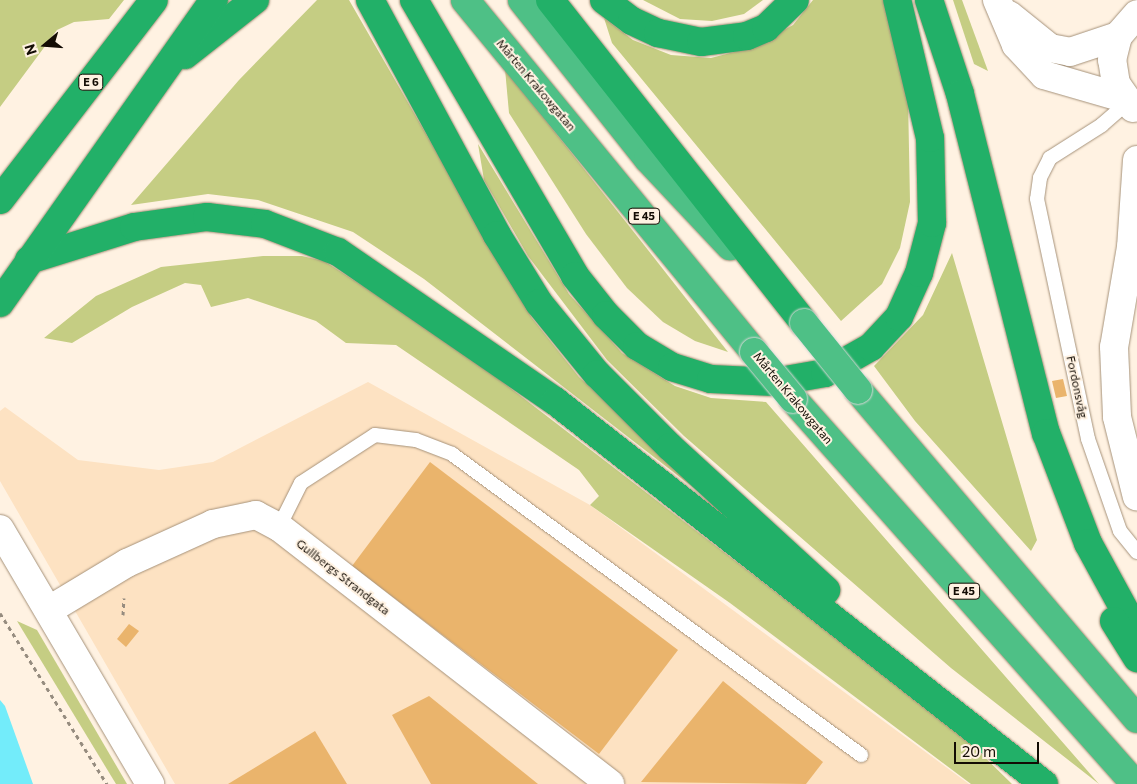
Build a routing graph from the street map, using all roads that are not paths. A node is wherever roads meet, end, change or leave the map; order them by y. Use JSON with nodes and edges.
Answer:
{"nodes":[{"id":1,"x":154,"y":0,"type":"edge"},
{"id":2,"x":214,"y":0,"type":"edge"},
{"id":3,"x":255,"y":0,"type":"edge"},
{"id":4,"x":370,"y":0,"type":"edge"},
{"id":5,"x":414,"y":0,"type":"edge"},
{"id":6,"x":465,"y":0,"type":"edge"},
{"id":7,"x":522,"y":0,"type":"edge"},
{"id":8,"x":550,"y":0,"type":"edge"},
{"id":9,"x":604,"y":0,"type":"edge"},
{"id":10,"x":795,"y":0,"type":"edge"},
{"id":11,"x":897,"y":0,"type":"edge"},
{"id":12,"x":929,"y":0,"type":"edge"},
{"id":13,"x":999,"y":3,"type":"edge"},
{"id":14,"x":1127,"y":18,"type":"edge"},
{"id":15,"x":166,"y":69,"type":"junction"},
{"id":16,"x":1129,"y":104,"type":"edge"},
{"id":17,"x":1137,"y":160,"type":"edge"},
{"id":18,"x":0,"y":200,"type":"edge"},
{"id":19,"x":996,"y":231,"type":"junction"},
{"id":20,"x":1134,"y":241,"type":"edge"},
{"id":21,"x":28,"y":260,"type":"junction"},
{"id":22,"x":0,"y":302,"type":"edge"},
{"id":23,"x":804,"y":323,"type":"junction"},
{"id":24,"x":1137,"y":497,"type":"edge"},
{"id":25,"x":279,"y":527,"type":"junction"},
{"id":26,"x":0,"y":529,"type":"edge"},
{"id":27,"x":1137,"y":552,"type":"edge"},
{"id":28,"x":49,"y":610,"type":"junction"},
{"id":29,"x":1137,"y":633,"type":"edge"},
{"id":30,"x":1137,"y":658,"type":"edge"},
{"id":31,"x":960,"y":714,"type":"junction"},
{"id":32,"x":1137,"y":719,"type":"edge"},
{"id":33,"x":861,"y":755,"type":"dead end"},
{"id":34,"x":150,"y":784,"type":"edge"},
{"id":35,"x":610,"y":784,"type":"edge"},
{"id":36,"x":1044,"y":784,"type":"edge"},
{"id":37,"x":1134,"y":784,"type":"edge"}],
"edges":[{"from":1,"to":18,"type":"highway","number":"E 6"},
{"from":2,"to":15,"type":"highway"},
{"from":3,"to":15,"type":"highway"},
{"from":4,"to":31,"type":"highway"},
{"from":5,"to":11,"type":"highway"},
{"from":6,"to":37,"type":"highway","name":"Mårten Krakowgatan","number":"E 45","bridge":true},
{"from":7,"to":23,"type":"highway"},
{"from":8,"to":23,"type":"highway"},
{"from":9,"to":10,"type":"highway"},
{"from":12,"to":19,"type":"highway"},
{"from":13,"to":14,"type":"street"},
{"from":13,"to":16,"type":"street"},
{"from":14,"to":16,"type":"street"},
{"from":15,"to":21,"type":"highway"},
{"from":16,"to":27,"type":"lane","name":"Fordonsvåg"},
{"from":17,"to":20,"type":"street"},
{"from":19,"to":29,"type":"highway"},
{"from":19,"to":30,"type":"highway"},
{"from":20,"to":24,"type":"street"},
{"from":21,"to":22,"type":"highway"},
{"from":21,"to":31,"type":"highway"},
{"from":23,"to":32,"type":"highway","bridge":true},
{"from":25,"to":28,"type":"street","name":"Gullbergs Strandgata"},
{"from":25,"to":33,"type":"lane"},
{"from":25,"to":35,"type":"street","name":"Gullbergs Strandgata"},
{"from":26,"to":28,"type":"street"},
{"from":28,"to":34,"type":"street"},
{"from":31,"to":36,"type":"highway"}]}
